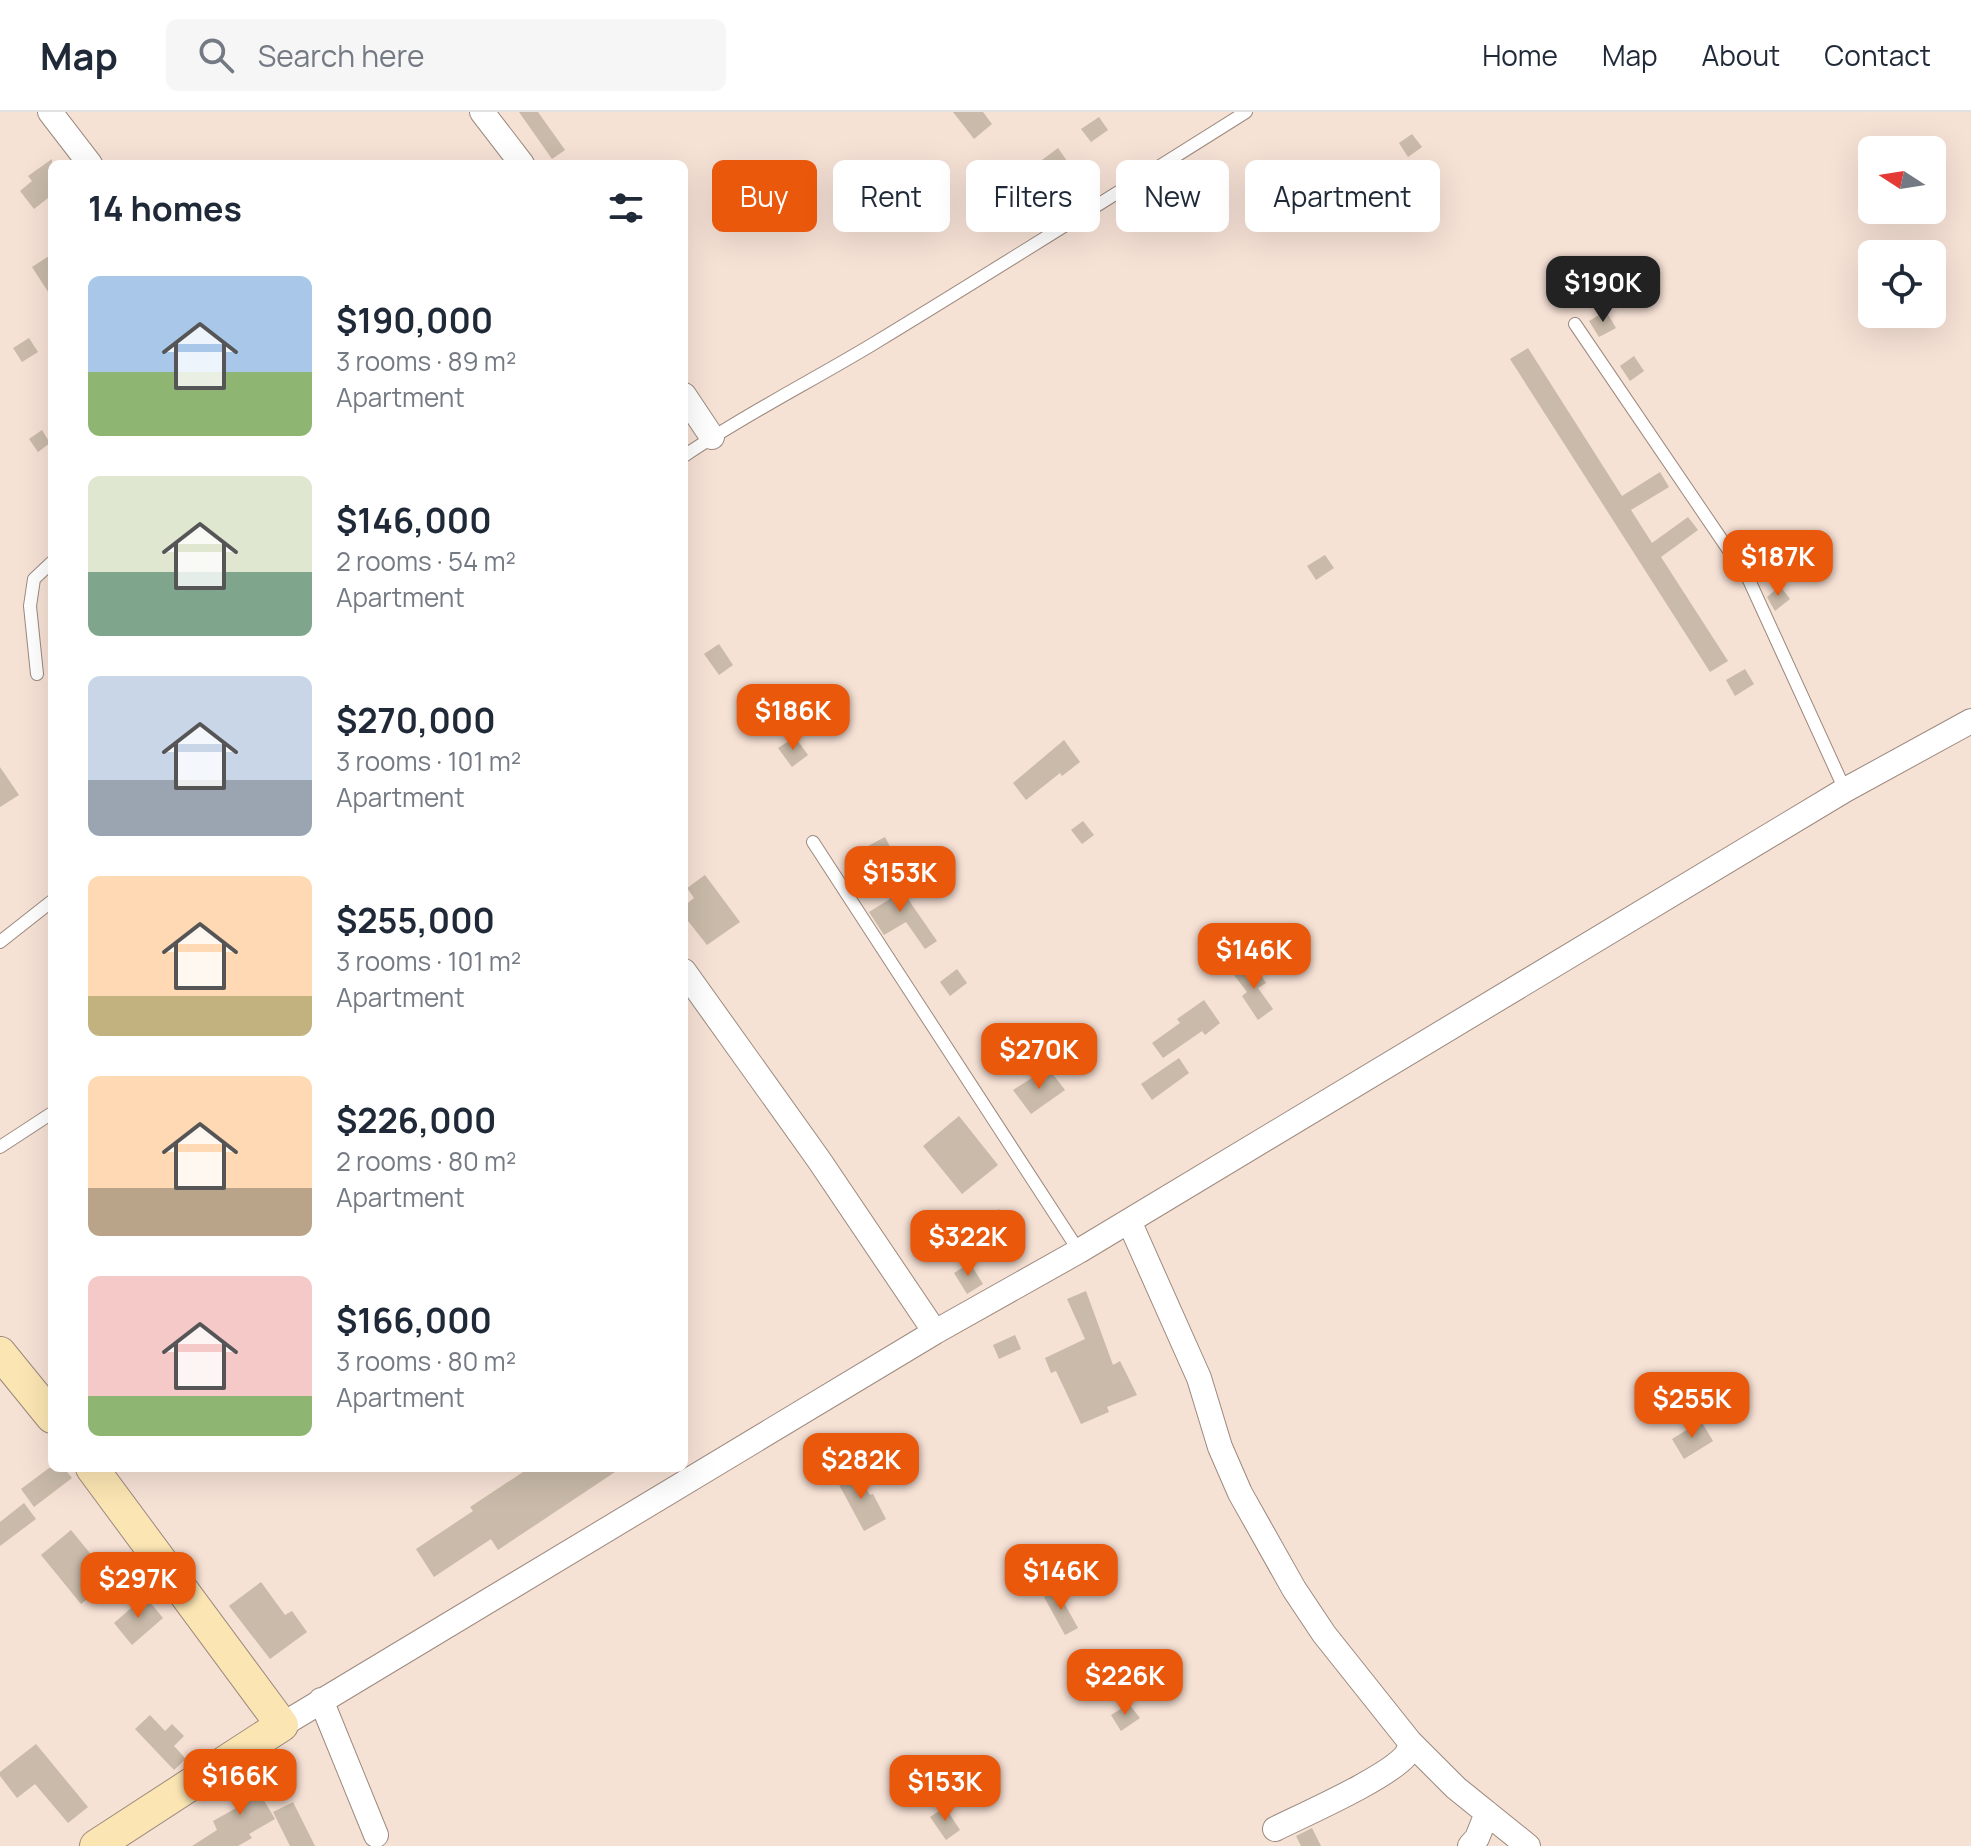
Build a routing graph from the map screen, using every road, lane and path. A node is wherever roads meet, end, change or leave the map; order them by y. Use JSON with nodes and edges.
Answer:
{"nodes":[{"id":1,"x":50,"y":112,"type":"edge"},
{"id":2,"x":482,"y":112,"type":"edge"},
{"id":3,"x":1246,"y":112,"type":"edge"},
{"id":4,"x":87,"y":160,"type":"edge"},
{"id":5,"x":519,"y":160,"type":"edge"},
{"id":6,"x":1575,"y":324,"type":"dead end"},
{"id":7,"x":688,"y":401,"type":"edge"},
{"id":8,"x":712,"y":437,"type":"junction"},
{"id":9,"x":688,"y":453,"type":"edge"},
{"id":10,"x":48,"y":566,"type":"edge"},
{"id":11,"x":37,"y":674,"type":"dead end"},
{"id":12,"x":1971,"y":721,"type":"edge"},
{"id":13,"x":1845,"y":790,"type":"junction"},
{"id":14,"x":813,"y":842,"type":"dead end"},
{"id":15,"x":48,"y":904,"type":"edge"},
{"id":16,"x":0,"y":942,"type":"edge"},
{"id":17,"x":688,"y":983,"type":"edge"},
{"id":18,"x":48,"y":1116,"type":"edge"},
{"id":19,"x":0,"y":1147,"type":"edge"},
{"id":20,"x":1129,"y":1221,"type":"junction"},
{"id":21,"x":1079,"y":1251,"type":"junction"},
{"id":22,"x":935,"y":1332,"type":"junction"},
{"id":23,"x":0,"y":1353,"type":"edge"},
{"id":24,"x":48,"y":1409,"type":"edge"},
{"id":25,"x":95,"y":1472,"type":"edge"},
{"id":26,"x":321,"y":1700,"type":"junction"},
{"id":27,"x":282,"y":1725,"type":"junction"},
{"id":28,"x":1410,"y":1742,"type":"junction"},
{"id":29,"x":1487,"y":1813,"type":"junction"},
{"id":30,"x":1275,"y":1829,"type":"dead end"},
{"id":31,"x":376,"y":1835,"type":"dead end"},
{"id":32,"x":96,"y":1846,"type":"edge"},
{"id":33,"x":1470,"y":1846,"type":"edge"},
{"id":34,"x":1528,"y":1846,"type":"edge"}],
"edges":[{"from":1,"to":4,"type":"street"},
{"from":2,"to":5,"type":"street"},
{"from":3,"to":8,"type":"lane"},
{"from":6,"to":13,"type":"lane"},
{"from":7,"to":8,"type":"street"},
{"from":8,"to":9,"type":"lane"},
{"from":10,"to":11,"type":"lane"},
{"from":12,"to":13,"type":"street"},
{"from":13,"to":20,"type":"street"},
{"from":14,"to":21,"type":"lane"},
{"from":15,"to":16,"type":"lane"},
{"from":17,"to":22,"type":"street"},
{"from":18,"to":19,"type":"lane"},
{"from":20,"to":21,"type":"street"},
{"from":20,"to":28,"type":"street"},
{"from":21,"to":22,"type":"street"},
{"from":22,"to":26,"type":"street"},
{"from":23,"to":24,"type":"street"},
{"from":25,"to":27,"type":"street"},
{"from":26,"to":27,"type":"street"},
{"from":26,"to":31,"type":"street"},
{"from":27,"to":32,"type":"street"},
{"from":28,"to":29,"type":"street"},
{"from":28,"to":30,"type":"street"},
{"from":29,"to":33,"type":"street"},
{"from":29,"to":34,"type":"street"}]}
